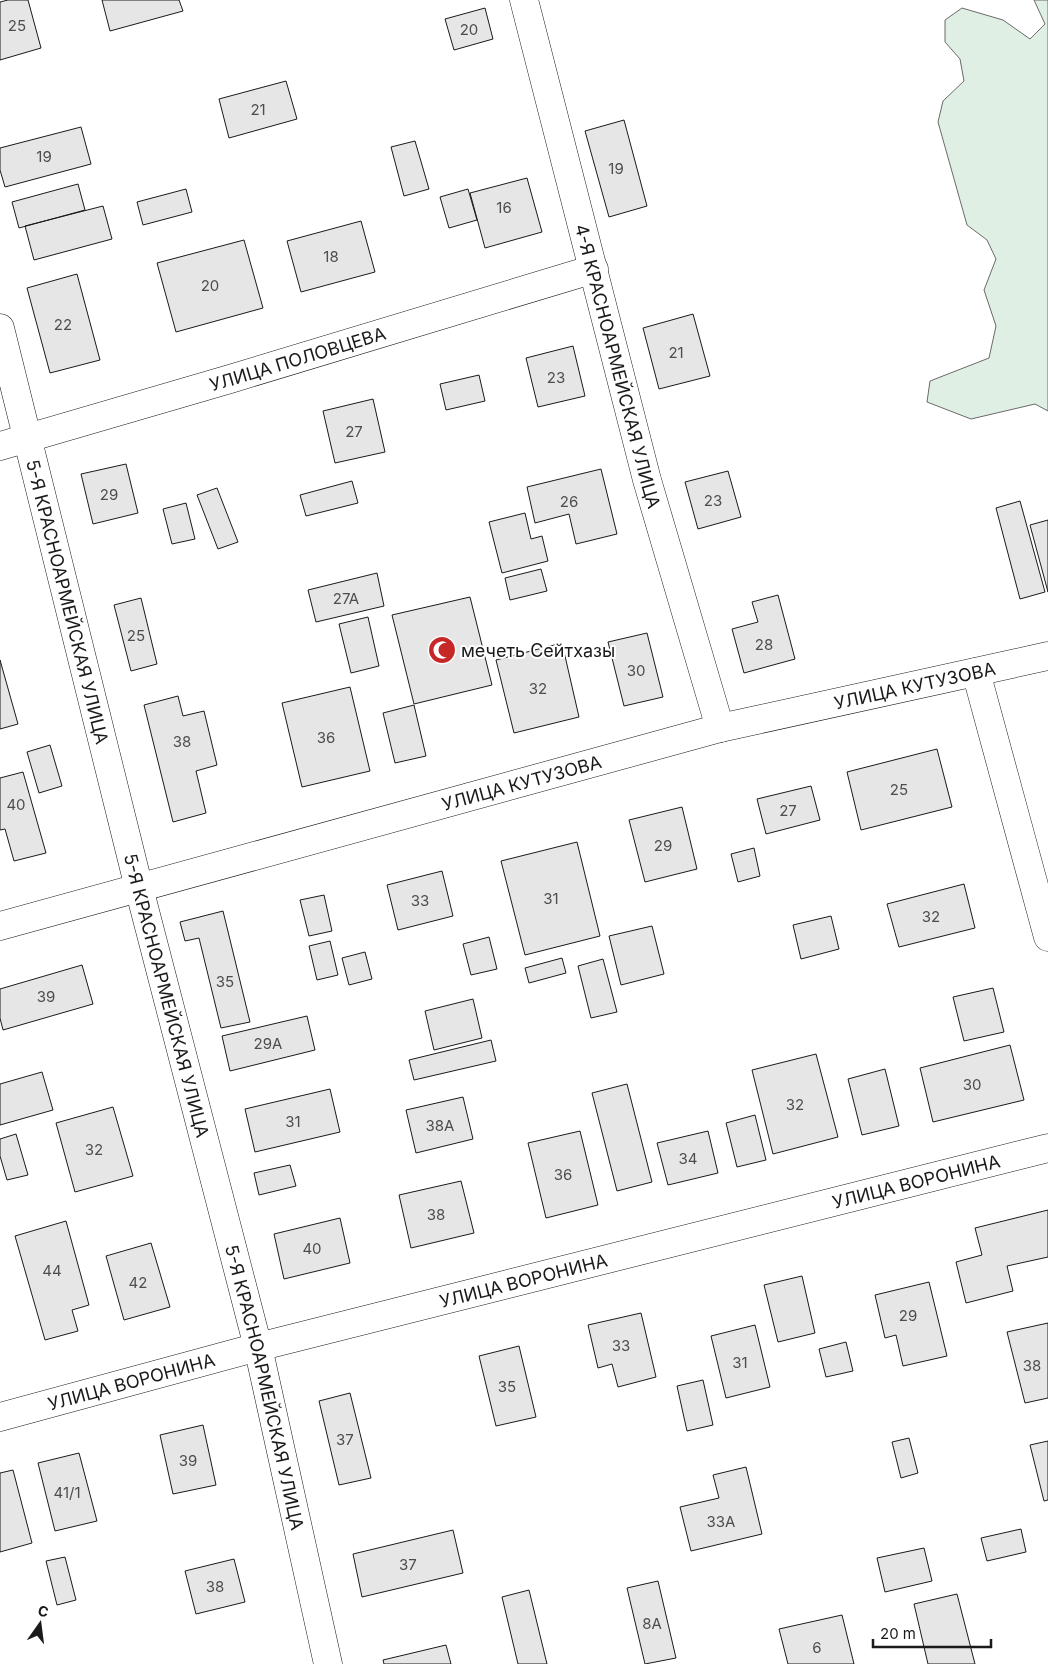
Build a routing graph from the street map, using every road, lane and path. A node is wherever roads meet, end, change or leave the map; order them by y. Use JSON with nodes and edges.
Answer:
{"nodes":[{"id":1,"x":524,"y":0,"type":"edge"},
{"id":2,"x":594,"y":270,"type":"junction"},
{"id":3,"x":0,"y":328,"type":"edge"},
{"id":4,"x":28,"y":438,"type":"junction"},
{"id":5,"x":0,"y":446,"type":"edge"},
{"id":6,"x":1048,"y":656,"type":"edge"},
{"id":7,"x":976,"y":672,"type":"junction"},
{"id":8,"x":720,"y":728,"type":"junction"},
{"id":9,"x":139,"y":888,"type":"junction"},
{"id":10,"x":0,"y":926,"type":"edge"},
{"id":11,"x":1048,"y":937,"type":"edge"},
{"id":12,"x":1048,"y":1148,"type":"edge"},
{"id":13,"x":258,"y":1347,"type":"junction"},
{"id":14,"x":0,"y":1417,"type":"edge"},
{"id":15,"x":328,"y":1664,"type":"edge"}],
"edges":[{"from":1,"to":2,"type":"street","name":"4-Я КРАСНОАРМЕЙСКАЯ УЛИЦА"},
{"from":2,"to":4,"type":"street","name":"УЛИЦА ПОЛОВЦЕВА"},
{"from":2,"to":8,"type":"street","name":"4-Я КРАСНОАРМЕЙСКАЯ УЛИЦА"},
{"from":3,"to":4,"type":"street","name":"5-Я КРАСНОАРМЕЙСКАЯ УЛИЦА"},
{"from":4,"to":5,"type":"street","name":"УЛИЦА ПОЛОВЦЕВА"},
{"from":4,"to":9,"type":"street","name":"5-Я КРАСНОАРМЕЙСКАЯ УЛИЦА"},
{"from":6,"to":7,"type":"street","name":"УЛИЦА КУТУЗОВА"},
{"from":7,"to":8,"type":"street","name":"УЛИЦА КУТУЗОВА"},
{"from":7,"to":11,"type":"street"},
{"from":8,"to":9,"type":"street","name":"УЛИЦА КУТУЗОВА"},
{"from":9,"to":10,"type":"street","name":"УЛИЦА КУТУЗОВА"},
{"from":9,"to":13,"type":"street","name":"5-Я КРАСНОАРМЕЙСКАЯ УЛИЦА"},
{"from":12,"to":13,"type":"street","name":"УЛИЦА ВОРОНИНА"},
{"from":13,"to":14,"type":"street","name":"УЛИЦА ВОРОНИНА"},
{"from":13,"to":15,"type":"street","name":"5-Я КРАСНОАРМЕЙСКАЯ УЛИЦА"}]}
